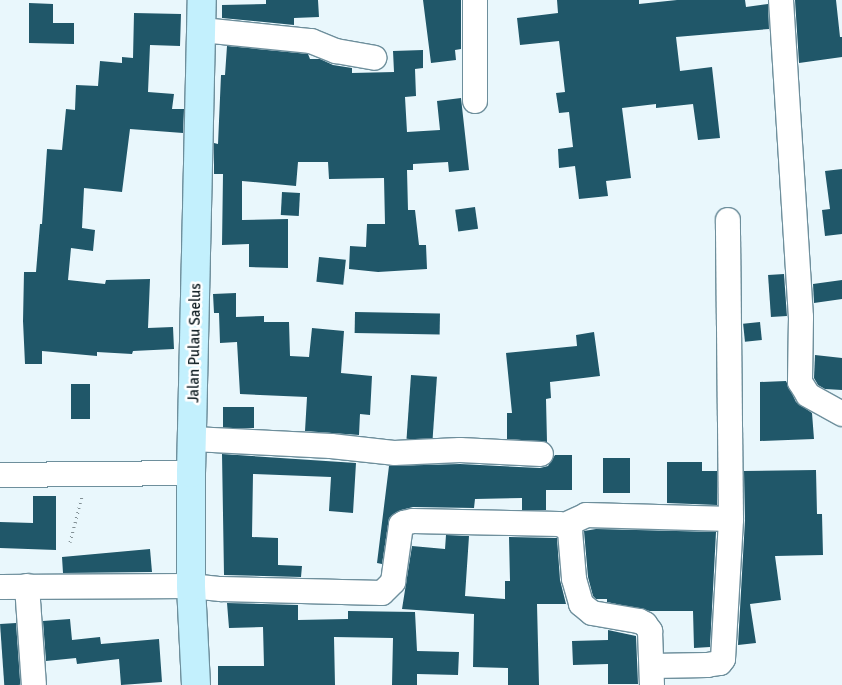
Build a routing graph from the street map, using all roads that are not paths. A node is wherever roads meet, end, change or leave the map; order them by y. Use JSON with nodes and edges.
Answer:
{"nodes":[{"id":1,"x":202,"y":0,"type":"edge"},
{"id":2,"x":475,"y":0,"type":"edge"},
{"id":3,"x":781,"y":0,"type":"edge"},
{"id":4,"x":202,"y":30,"type":"junction"},
{"id":5,"x":374,"y":58,"type":"dead end"},
{"id":6,"x":475,"y":101,"type":"dead end"},
{"id":7,"x":728,"y":220,"type":"dead end"},
{"id":8,"x":842,"y":414,"type":"edge"},
{"id":9,"x":193,"y":439,"type":"junction"},
{"id":10,"x":540,"y":454,"type":"dead end"},
{"id":11,"x":191,"y":473,"type":"junction"},
{"id":12,"x":0,"y":475,"type":"edge"},
{"id":13,"x":731,"y":519,"type":"junction"},
{"id":14,"x":564,"y":526,"type":"junction"},
{"id":15,"x":27,"y":586,"type":"junction"},
{"id":16,"x":191,"y":586,"type":"junction"},
{"id":17,"x":0,"y":587,"type":"edge"},
{"id":18,"x":652,"y":675,"type":"edge"},
{"id":19,"x":34,"y":685,"type":"edge"},
{"id":20,"x":196,"y":685,"type":"edge"}],
"edges":[{"from":1,"to":4,"type":"street","name":"Jalan Pulau Saelus"},
{"from":2,"to":6,"type":"street"},
{"from":3,"to":8,"type":"street"},
{"from":4,"to":5,"type":"street"},
{"from":4,"to":9,"type":"street","name":"Jalan Pulau Saelus"},
{"from":7,"to":13,"type":"street"},
{"from":9,"to":10,"type":"street"},
{"from":9,"to":11,"type":"street","name":"Jalan Pulau Saelus"},
{"from":11,"to":12,"type":"street"},
{"from":11,"to":16,"type":"street","name":"Jalan Pulau Saelus"},
{"from":13,"to":14,"type":"street"},
{"from":13,"to":18,"type":"street"},
{"from":14,"to":16,"type":"street"},
{"from":14,"to":18,"type":"street"},
{"from":15,"to":16,"type":"street"},
{"from":15,"to":17,"type":"street"},
{"from":15,"to":19,"type":"street"},
{"from":16,"to":20,"type":"street","name":"Jalan Pulau Saelus"}]}
